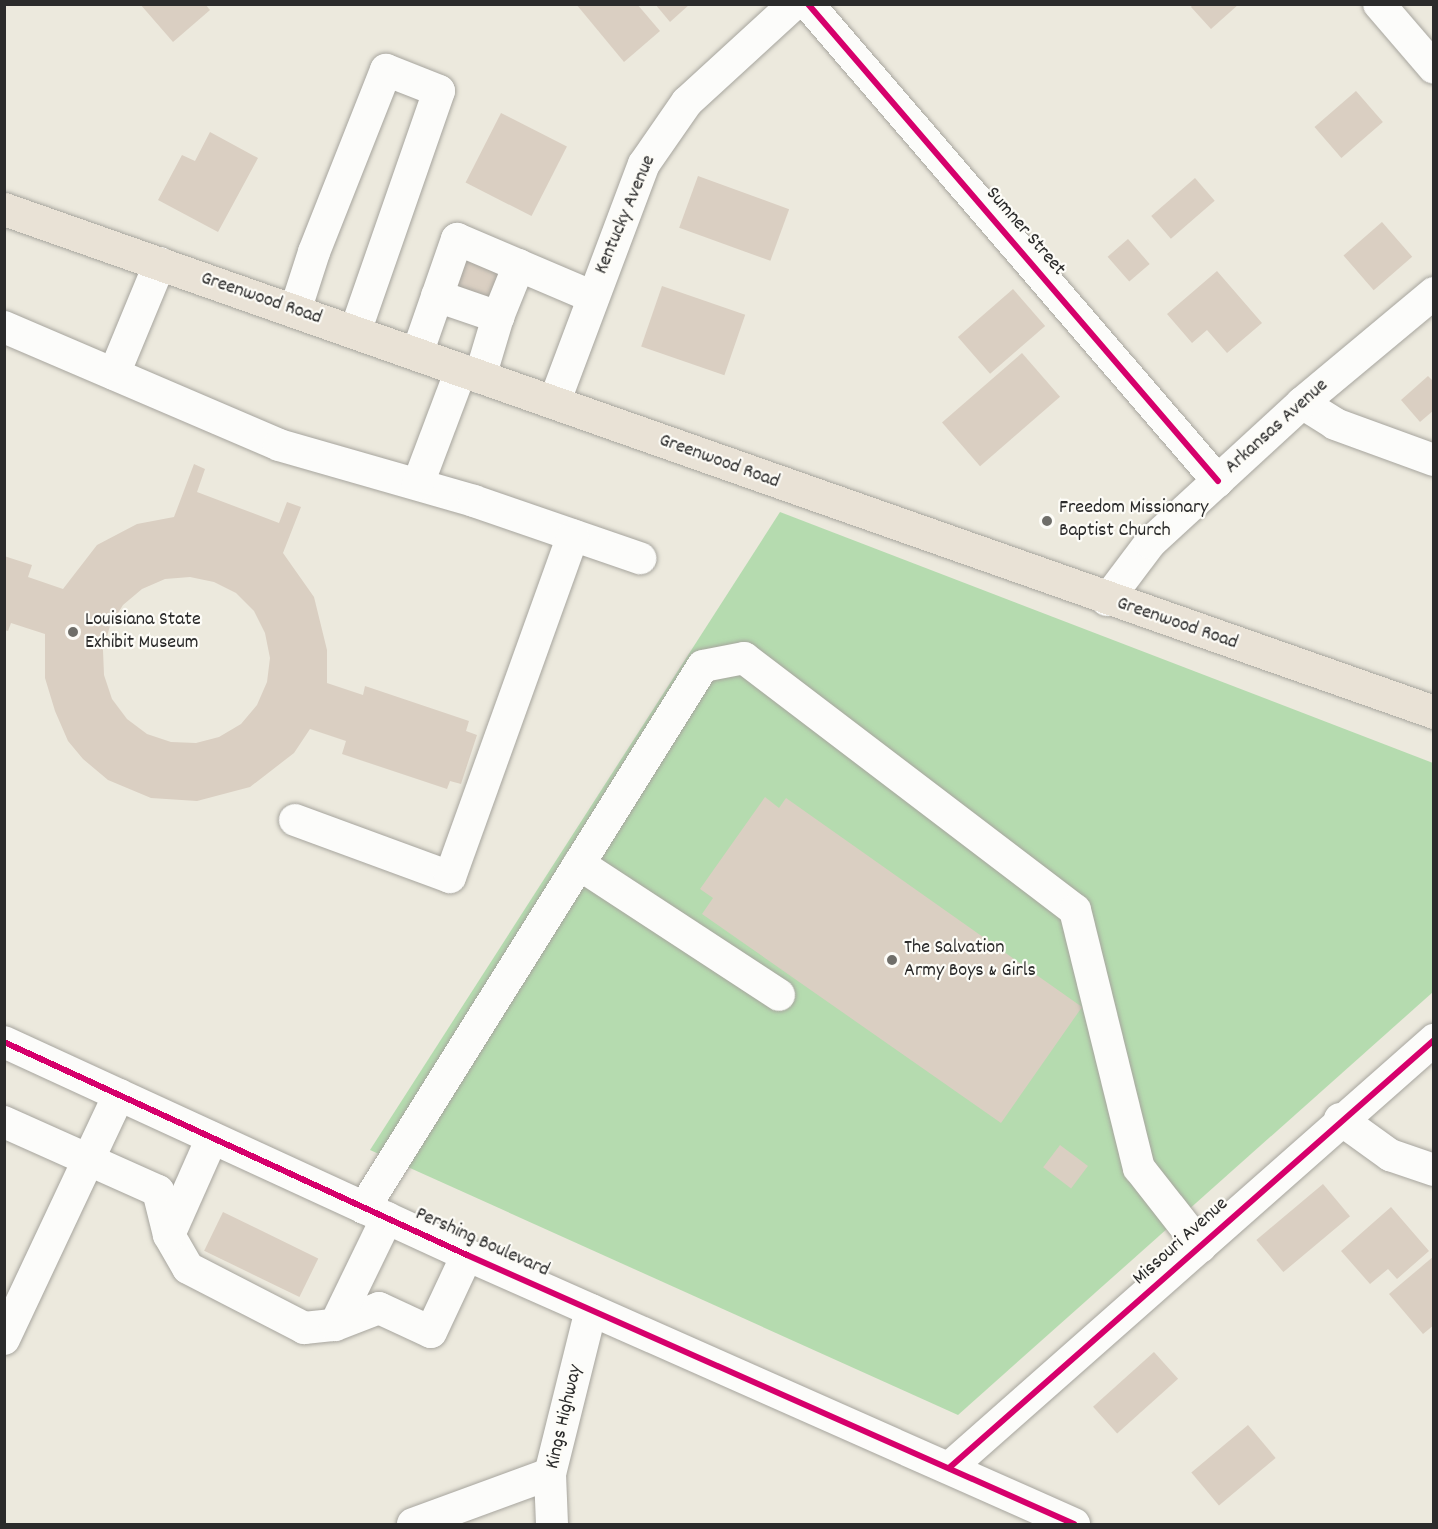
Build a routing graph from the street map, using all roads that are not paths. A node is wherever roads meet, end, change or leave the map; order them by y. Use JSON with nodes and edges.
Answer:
{"nodes":[{"id":1,"x":794,"y":4,"type":"edge"},
{"id":2,"x":808,"y":4,"type":"edge"},
{"id":3,"x":1379,"y":4,"type":"edge"},
{"id":4,"x":1434,"y":68,"type":"edge"},
{"id":5,"x":4,"y":208,"type":"edge"},
{"id":6,"x":160,"y":263,"type":"junction"},
{"id":7,"x":519,"y":265,"type":"junction"},
{"id":8,"x":1434,"y":293,"type":"edge"},
{"id":9,"x":437,"y":296,"type":"junction"},
{"id":10,"x":593,"y":297,"type":"junction"},
{"id":11,"x":295,"y":311,"type":"junction"},
{"id":12,"x":498,"y":317,"type":"junction"},
{"id":13,"x":4,"y":327,"type":"edge"},
{"id":14,"x":355,"y":332,"type":"junction"},
{"id":15,"x":417,"y":354,"type":"junction"},
{"id":16,"x":114,"y":374,"type":"junction"},
{"id":17,"x":470,"y":374,"type":"junction"},
{"id":18,"x":554,"y":403,"type":"junction"},
{"id":19,"x":1302,"y":403,"type":"junction"},
{"id":20,"x":1434,"y":460,"type":"edge"},
{"id":21,"x":1218,"y":481,"type":"junction"},
{"id":22,"x":418,"y":484,"type":"junction"},
{"id":23,"x":573,"y":535,"type":"junction"},
{"id":24,"x":640,"y":558,"type":"dead end"},
{"id":25,"x":1107,"y":600,"type":"junction"},
{"id":26,"x":1434,"y":712,"type":"edge"},
{"id":27,"x":295,"y":820,"type":"dead end"},
{"id":28,"x":579,"y":864,"type":"junction"},
{"id":29,"x":779,"y":995,"type":"dead end"},
{"id":30,"x":1434,"y":1040,"type":"edge"},
{"id":31,"x":4,"y":1041,"type":"edge"},
{"id":32,"x":119,"y":1095,"type":"junction"},
{"id":33,"x":1340,"y":1119,"type":"junction"},
{"id":34,"x":4,"y":1122,"type":"edge"},
{"id":35,"x":212,"y":1138,"type":"junction"},
{"id":36,"x":90,"y":1159,"type":"junction"},
{"id":37,"x":1434,"y":1170,"type":"edge"},
{"id":38,"x":375,"y":1213,"type":"junction"},
{"id":39,"x":169,"y":1235,"type":"junction"},
{"id":40,"x":1201,"y":1247,"type":"junction"},
{"id":41,"x":467,"y":1255,"type":"junction"},
{"id":42,"x":591,"y":1310,"type":"junction"},
{"id":43,"x":335,"y":1325,"type":"junction"},
{"id":44,"x":4,"y":1340,"type":"edge"},
{"id":45,"x":949,"y":1468,"type":"junction"},
{"id":46,"x":550,"y":1474,"type":"junction"},
{"id":47,"x":413,"y":1524,"type":"edge"},
{"id":48,"x":552,"y":1524,"type":"edge"},
{"id":49,"x":1074,"y":1524,"type":"edge"}],
"edges":[{"from":1,"to":10,"type":"street","name":"Kentucky Avenue"},
{"from":2,"to":21,"type":"street","name":"Sumner Street"},
{"from":3,"to":4,"type":"street"},
{"from":5,"to":6,"type":"main road","name":"Greenwood Road"},
{"from":6,"to":11,"type":"main road","name":"Greenwood Road"},
{"from":6,"to":16,"type":"street"},
{"from":7,"to":9,"type":"street"},
{"from":7,"to":10,"type":"street"},
{"from":7,"to":12,"type":"street"},
{"from":8,"to":19,"type":"street","name":"Arkansas Avenue"},
{"from":9,"to":12,"type":"street"},
{"from":9,"to":15,"type":"street"},
{"from":10,"to":18,"type":"street","name":"Kentucky Avenue"},
{"from":11,"to":14,"type":"main road","name":"Greenwood Road"},
{"from":11,"to":14,"type":"street"},
{"from":12,"to":17,"type":"street"},
{"from":13,"to":16,"type":"street"},
{"from":14,"to":15,"type":"main road","name":"Greenwood Road"},
{"from":15,"to":17,"type":"main road","name":"Greenwood Road"},
{"from":16,"to":22,"type":"street"},
{"from":17,"to":18,"type":"main road","name":"Greenwood Road"},
{"from":17,"to":22,"type":"street"},
{"from":18,"to":25,"type":"main road","name":"Greenwood Road"},
{"from":19,"to":20,"type":"street"},
{"from":19,"to":21,"type":"street","name":"Arkansas Avenue"},
{"from":21,"to":25,"type":"street","name":"Arkansas Avenue"},
{"from":22,"to":23,"type":"street"},
{"from":23,"to":24,"type":"street"},
{"from":23,"to":27,"type":"street"},
{"from":25,"to":26,"type":"main road","name":"Greenwood Road"},
{"from":28,"to":29,"type":"street"},
{"from":28,"to":38,"type":"street"},
{"from":28,"to":40,"type":"street"},
{"from":30,"to":33,"type":"street","name":"Missouri Avenue"},
{"from":31,"to":32,"type":"street","name":"Pershing Boulevard"},
{"from":32,"to":35,"type":"street","name":"Pershing Boulevard"},
{"from":32,"to":36,"type":"street"},
{"from":33,"to":37,"type":"street"},
{"from":33,"to":40,"type":"street","name":"Missouri Avenue"},
{"from":34,"to":36,"type":"street"},
{"from":35,"to":38,"type":"street","name":"Pershing Boulevard"},
{"from":35,"to":39,"type":"street"},
{"from":36,"to":39,"type":"street"},
{"from":36,"to":44,"type":"street"},
{"from":38,"to":41,"type":"street","name":"Pershing Boulevard"},
{"from":38,"to":43,"type":"street"},
{"from":39,"to":43,"type":"street"},
{"from":40,"to":45,"type":"street","name":"Missouri Avenue"},
{"from":41,"to":42,"type":"street","name":"Pershing Boulevard"},
{"from":41,"to":43,"type":"street"},
{"from":42,"to":45,"type":"street","name":"Pershing Boulevard"},
{"from":42,"to":46,"type":"street","name":"Kings Highway"},
{"from":45,"to":49,"type":"street","name":"Pershing Boulevard"},
{"from":46,"to":47,"type":"street"},
{"from":46,"to":48,"type":"street","name":"Kings Highway"}]}
